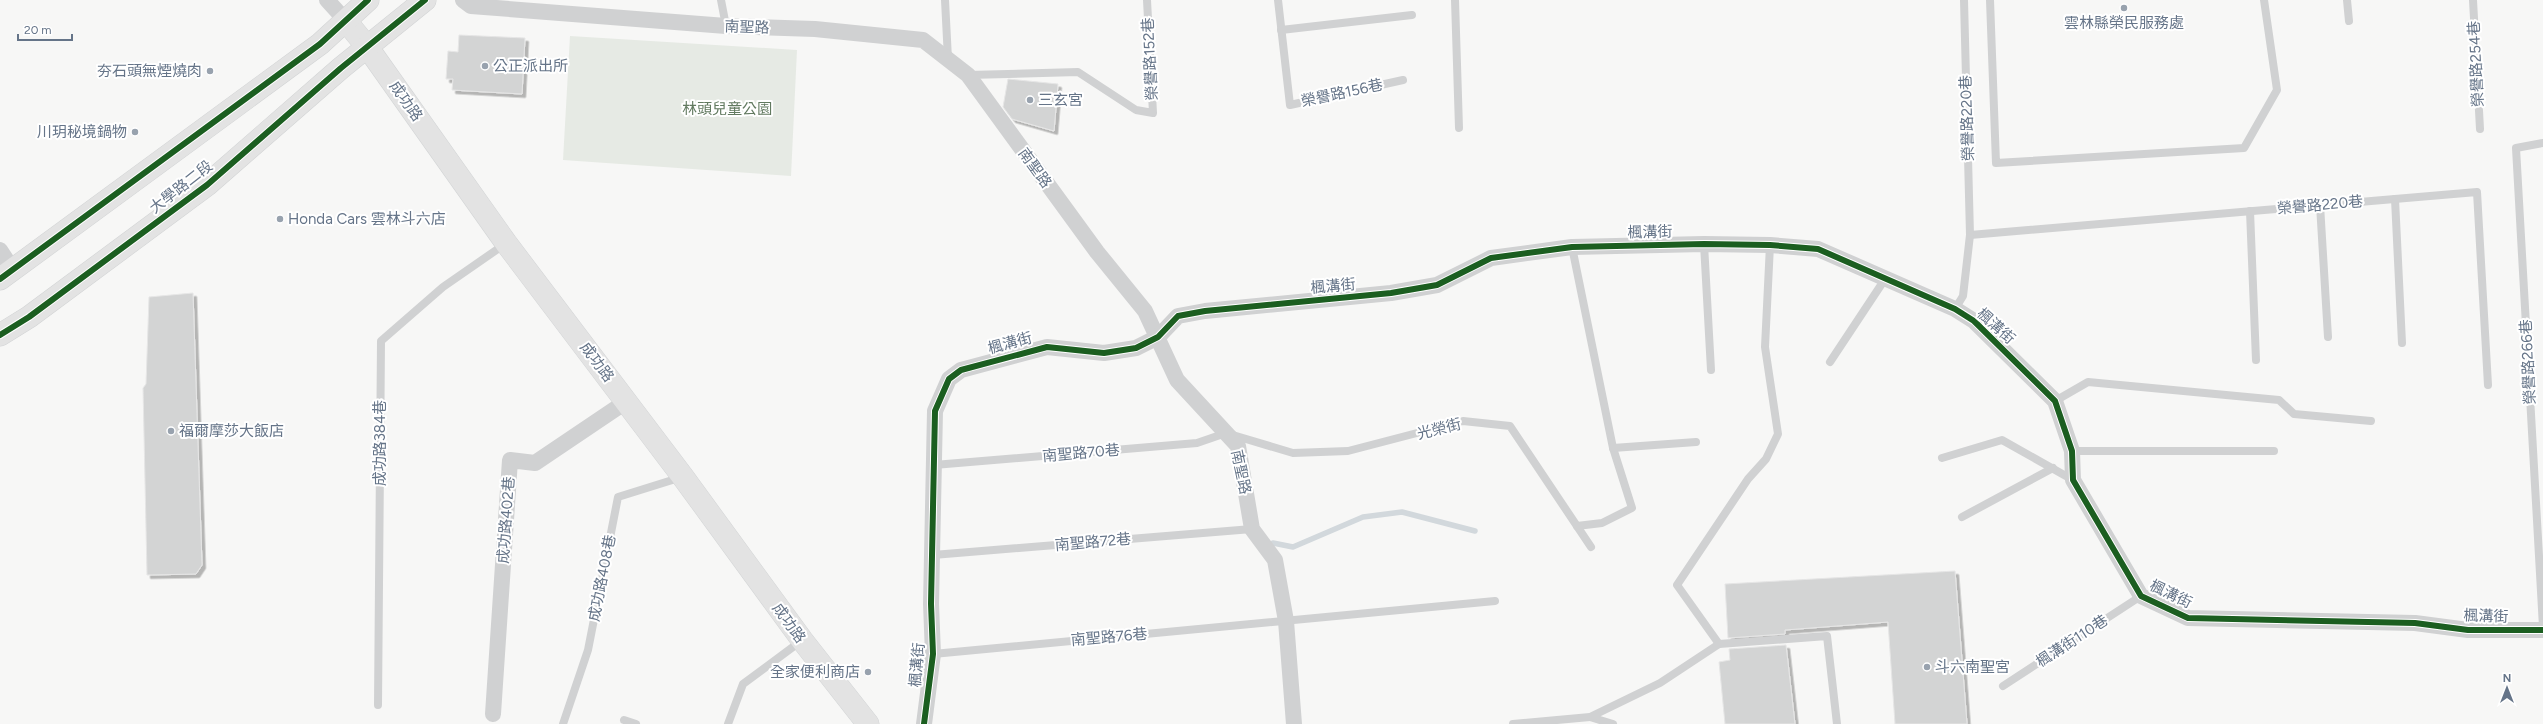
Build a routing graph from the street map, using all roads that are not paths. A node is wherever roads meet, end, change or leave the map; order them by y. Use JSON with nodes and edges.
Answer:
{"nodes":[{"id":1,"x":327,"y":0,"type":"edge"},
{"id":2,"x":368,"y":0,"type":"edge"},
{"id":3,"x":425,"y":0,"type":"edge"},
{"id":4,"x":463,"y":0,"type":"edge"},
{"id":5,"x":721,"y":0,"type":"edge"},
{"id":6,"x":945,"y":0,"type":"edge"},
{"id":7,"x":1147,"y":0,"type":"edge"},
{"id":8,"x":1278,"y":0,"type":"edge"},
{"id":9,"x":1455,"y":0,"type":"edge"},
{"id":10,"x":1964,"y":0,"type":"edge"},
{"id":11,"x":1990,"y":0,"type":"edge"},
{"id":12,"x":2264,"y":0,"type":"edge"},
{"id":13,"x":2347,"y":0,"type":"edge"},
{"id":14,"x":2473,"y":0,"type":"edge"},
{"id":15,"x":1412,"y":15,"type":"dead end"},
{"id":16,"x":346,"y":21,"type":"junction"},
{"id":17,"x":2349,"y":22,"type":"dead end"},
{"id":18,"x":726,"y":26,"type":"junction"},
{"id":19,"x":1281,"y":30,"type":"junction"},
{"id":20,"x":368,"y":48,"type":"junction"},
{"id":21,"x":948,"y":60,"type":"junction"},
{"id":22,"x":968,"y":75,"type":"junction"},
{"id":23,"x":1403,"y":80,"type":"dead end"},
{"id":24,"x":1459,"y":128,"type":"dead end"},
{"id":25,"x":2480,"y":129,"type":"dead end"},
{"id":26,"x":2543,"y":143,"type":"edge"},
{"id":27,"x":2395,"y":199,"type":"junction"},
{"id":28,"x":2320,"y":205,"type":"junction"},
{"id":29,"x":2250,"y":211,"type":"junction"},
{"id":30,"x":1970,"y":235,"type":"junction"},
{"id":31,"x":506,"y":243,"type":"junction"},
{"id":32,"x":1704,"y":244,"type":"junction"},
{"id":33,"x":1770,"y":245,"type":"junction"},
{"id":34,"x":1572,"y":247,"type":"junction"},
{"id":35,"x":0,"y":250,"type":"edge"},
{"id":36,"x":6,"y":274,"type":"edge"},
{"id":37,"x":1885,"y":279,"type":"junction"},
{"id":38,"x":1955,"y":309,"type":"junction"},
{"id":39,"x":0,"y":335,"type":"edge"},
{"id":40,"x":1158,"y":337,"type":"junction"},
{"id":41,"x":2328,"y":337,"type":"dead end"},
{"id":42,"x":2402,"y":343,"type":"dead end"},
{"id":43,"x":2256,"y":360,"type":"dead end"},
{"id":44,"x":1830,"y":362,"type":"dead end"},
{"id":45,"x":1711,"y":370,"type":"dead end"},
{"id":46,"x":2488,"y":384,"type":"dead end"},
{"id":47,"x":627,"y":401,"type":"junction"},
{"id":48,"x":2055,"y":401,"type":"junction"},
{"id":49,"x":2371,"y":421,"type":"dead end"},
{"id":50,"x":1226,"y":433,"type":"junction"},
{"id":51,"x":1696,"y":442,"type":"dead end"},
{"id":52,"x":1613,"y":448,"type":"junction"},
{"id":53,"x":2274,"y":451,"type":"dead end"},
{"id":54,"x":2072,"y":452,"type":"junction"},
{"id":55,"x":1942,"y":458,"type":"dead end"},
{"id":56,"x":934,"y":465,"type":"junction"},
{"id":57,"x":2053,"y":468,"type":"junction"},
{"id":58,"x":683,"y":477,"type":"junction"},
{"id":59,"x":2073,"y":480,"type":"junction"},
{"id":60,"x":1962,"y":517,"type":"dead end"},
{"id":61,"x":1577,"y":526,"type":"junction"},
{"id":62,"x":1252,"y":529,"type":"junction"},
{"id":63,"x":1591,"y":547,"type":"dead end"},
{"id":64,"x":933,"y":555,"type":"junction"},
{"id":65,"x":2141,"y":596,"type":"junction"},
{"id":66,"x":1495,"y":601,"type":"dead end"},
{"id":67,"x":1286,"y":621,"type":"junction"},
{"id":68,"x":2543,"y":627,"type":"edge"},
{"id":69,"x":2543,"y":630,"type":"edge"},
{"id":70,"x":802,"y":640,"type":"junction"},
{"id":71,"x":1719,"y":644,"type":"junction"},
{"id":72,"x":933,"y":654,"type":"junction"},
{"id":73,"x":2003,"y":686,"type":"dead end"},
{"id":74,"x":378,"y":705,"type":"dead end"},
{"id":75,"x":493,"y":714,"type":"dead end"},
{"id":76,"x":1590,"y":717,"type":"junction"},
{"id":77,"x":624,"y":720,"type":"dead end"},
{"id":78,"x":563,"y":724,"type":"edge"},
{"id":79,"x":636,"y":724,"type":"edge"},
{"id":80,"x":728,"y":724,"type":"edge"},
{"id":81,"x":868,"y":724,"type":"edge"},
{"id":82,"x":924,"y":724,"type":"edge"},
{"id":83,"x":1294,"y":724,"type":"edge"},
{"id":84,"x":1512,"y":724,"type":"edge"},
{"id":85,"x":1613,"y":724,"type":"edge"},
{"id":86,"x":1837,"y":724,"type":"edge"}],
"edges":[{"from":1,"to":16,"type":"street","name":"成功路"},
{"from":2,"to":16,"type":"main road","name":"大學路二段"},
{"from":3,"to":20,"type":"main road","name":"大學路二段"},
{"from":4,"to":18,"type":"street","name":"南聖路"},
{"from":5,"to":18,"type":"lane"},
{"from":6,"to":21,"type":"lane"},
{"from":7,"to":22,"type":"lane","name":"榮譽路152巷"},
{"from":8,"to":19,"type":"lane","name":"榮譽路156巷"},
{"from":9,"to":24,"type":"lane"},
{"from":10,"to":30,"type":"lane","name":"榮譽路220巷"},
{"from":11,"to":12,"type":"lane"},
{"from":13,"to":17,"type":"lane"},
{"from":14,"to":25,"type":"lane","name":"榮譽路254巷"},
{"from":15,"to":19,"type":"lane"},
{"from":16,"to":20,"type":"main road","name":"成功路"},
{"from":16,"to":36,"type":"main road","name":"大學路二段"},
{"from":18,"to":21,"type":"street","name":"南聖路"},
{"from":19,"to":23,"type":"lane","name":"榮譽路156巷"},
{"from":20,"to":31,"type":"main road","name":"成功路"},
{"from":20,"to":39,"type":"main road","name":"大學路二段"},
{"from":21,"to":22,"type":"street","name":"南聖路"},
{"from":22,"to":40,"type":"street","name":"南聖路"},
{"from":26,"to":68,"type":"lane","name":"榮譽路266巷"},
{"from":27,"to":28,"type":"lane","name":"榮譽路220巷"},
{"from":27,"to":42,"type":"lane"},
{"from":27,"to":46,"type":"lane","name":"榮譽路220巷"},
{"from":28,"to":29,"type":"lane","name":"榮譽路220巷"},
{"from":28,"to":41,"type":"lane"},
{"from":29,"to":30,"type":"lane","name":"榮譽路220巷"},
{"from":29,"to":43,"type":"lane"},
{"from":30,"to":38,"type":"lane","name":"榮譽路220巷"},
{"from":31,"to":47,"type":"main road","name":"成功路"},
{"from":31,"to":74,"type":"lane","name":"成功路384巷"},
{"from":32,"to":33,"type":"street","name":"楓溝街"},
{"from":32,"to":34,"type":"street","name":"楓溝街"},
{"from":32,"to":45,"type":"lane"},
{"from":33,"to":37,"type":"street","name":"楓溝街"},
{"from":33,"to":71,"type":"lane"},
{"from":34,"to":40,"type":"street","name":"楓溝街"},
{"from":34,"to":52,"type":"lane"},
{"from":35,"to":36,"type":"street"},
{"from":37,"to":38,"type":"street","name":"楓溝街"},
{"from":37,"to":44,"type":"lane"},
{"from":38,"to":48,"type":"street","name":"楓溝街"},
{"from":40,"to":50,"type":"street","name":"南聖路"},
{"from":40,"to":56,"type":"street","name":"楓溝街"},
{"from":47,"to":58,"type":"main road","name":"成功路"},
{"from":47,"to":75,"type":"street","name":"成功路402巷"},
{"from":48,"to":49,"type":"lane"},
{"from":48,"to":54,"type":"street","name":"楓溝街"},
{"from":50,"to":56,"type":"lane","name":"南聖路70巷"},
{"from":50,"to":61,"type":"lane","name":"光榮街"},
{"from":50,"to":62,"type":"street","name":"南聖路"},
{"from":51,"to":52,"type":"lane"},
{"from":52,"to":61,"type":"lane"},
{"from":53,"to":54,"type":"lane"},
{"from":54,"to":59,"type":"street","name":"楓溝街"},
{"from":55,"to":57,"type":"lane"},
{"from":56,"to":64,"type":"street","name":"楓溝街"},
{"from":57,"to":59,"type":"lane"},
{"from":57,"to":60,"type":"lane"},
{"from":58,"to":70,"type":"main road","name":"成功路"},
{"from":58,"to":78,"type":"lane","name":"成功路408巷"},
{"from":59,"to":65,"type":"street","name":"楓溝街"},
{"from":61,"to":63,"type":"lane","name":"光榮街"},
{"from":62,"to":64,"type":"lane","name":"南聖路72巷"},
{"from":62,"to":67,"type":"street","name":"南聖路"},
{"from":64,"to":72,"type":"street","name":"楓溝街"},
{"from":65,"to":69,"type":"street","name":"楓溝街"},
{"from":65,"to":73,"type":"lane","name":"楓溝街110巷"},
{"from":66,"to":67,"type":"lane","name":"南聖路76巷"},
{"from":67,"to":72,"type":"lane","name":"南聖路76巷"},
{"from":67,"to":83,"type":"street","name":"南聖路"},
{"from":70,"to":80,"type":"lane"},
{"from":70,"to":81,"type":"main road","name":"成功路"},
{"from":71,"to":76,"type":"lane"},
{"from":71,"to":86,"type":"lane"},
{"from":72,"to":82,"type":"street","name":"楓溝街"},
{"from":76,"to":84,"type":"lane"},
{"from":76,"to":85,"type":"lane"},
{"from":77,"to":79,"type":"lane"}]}
